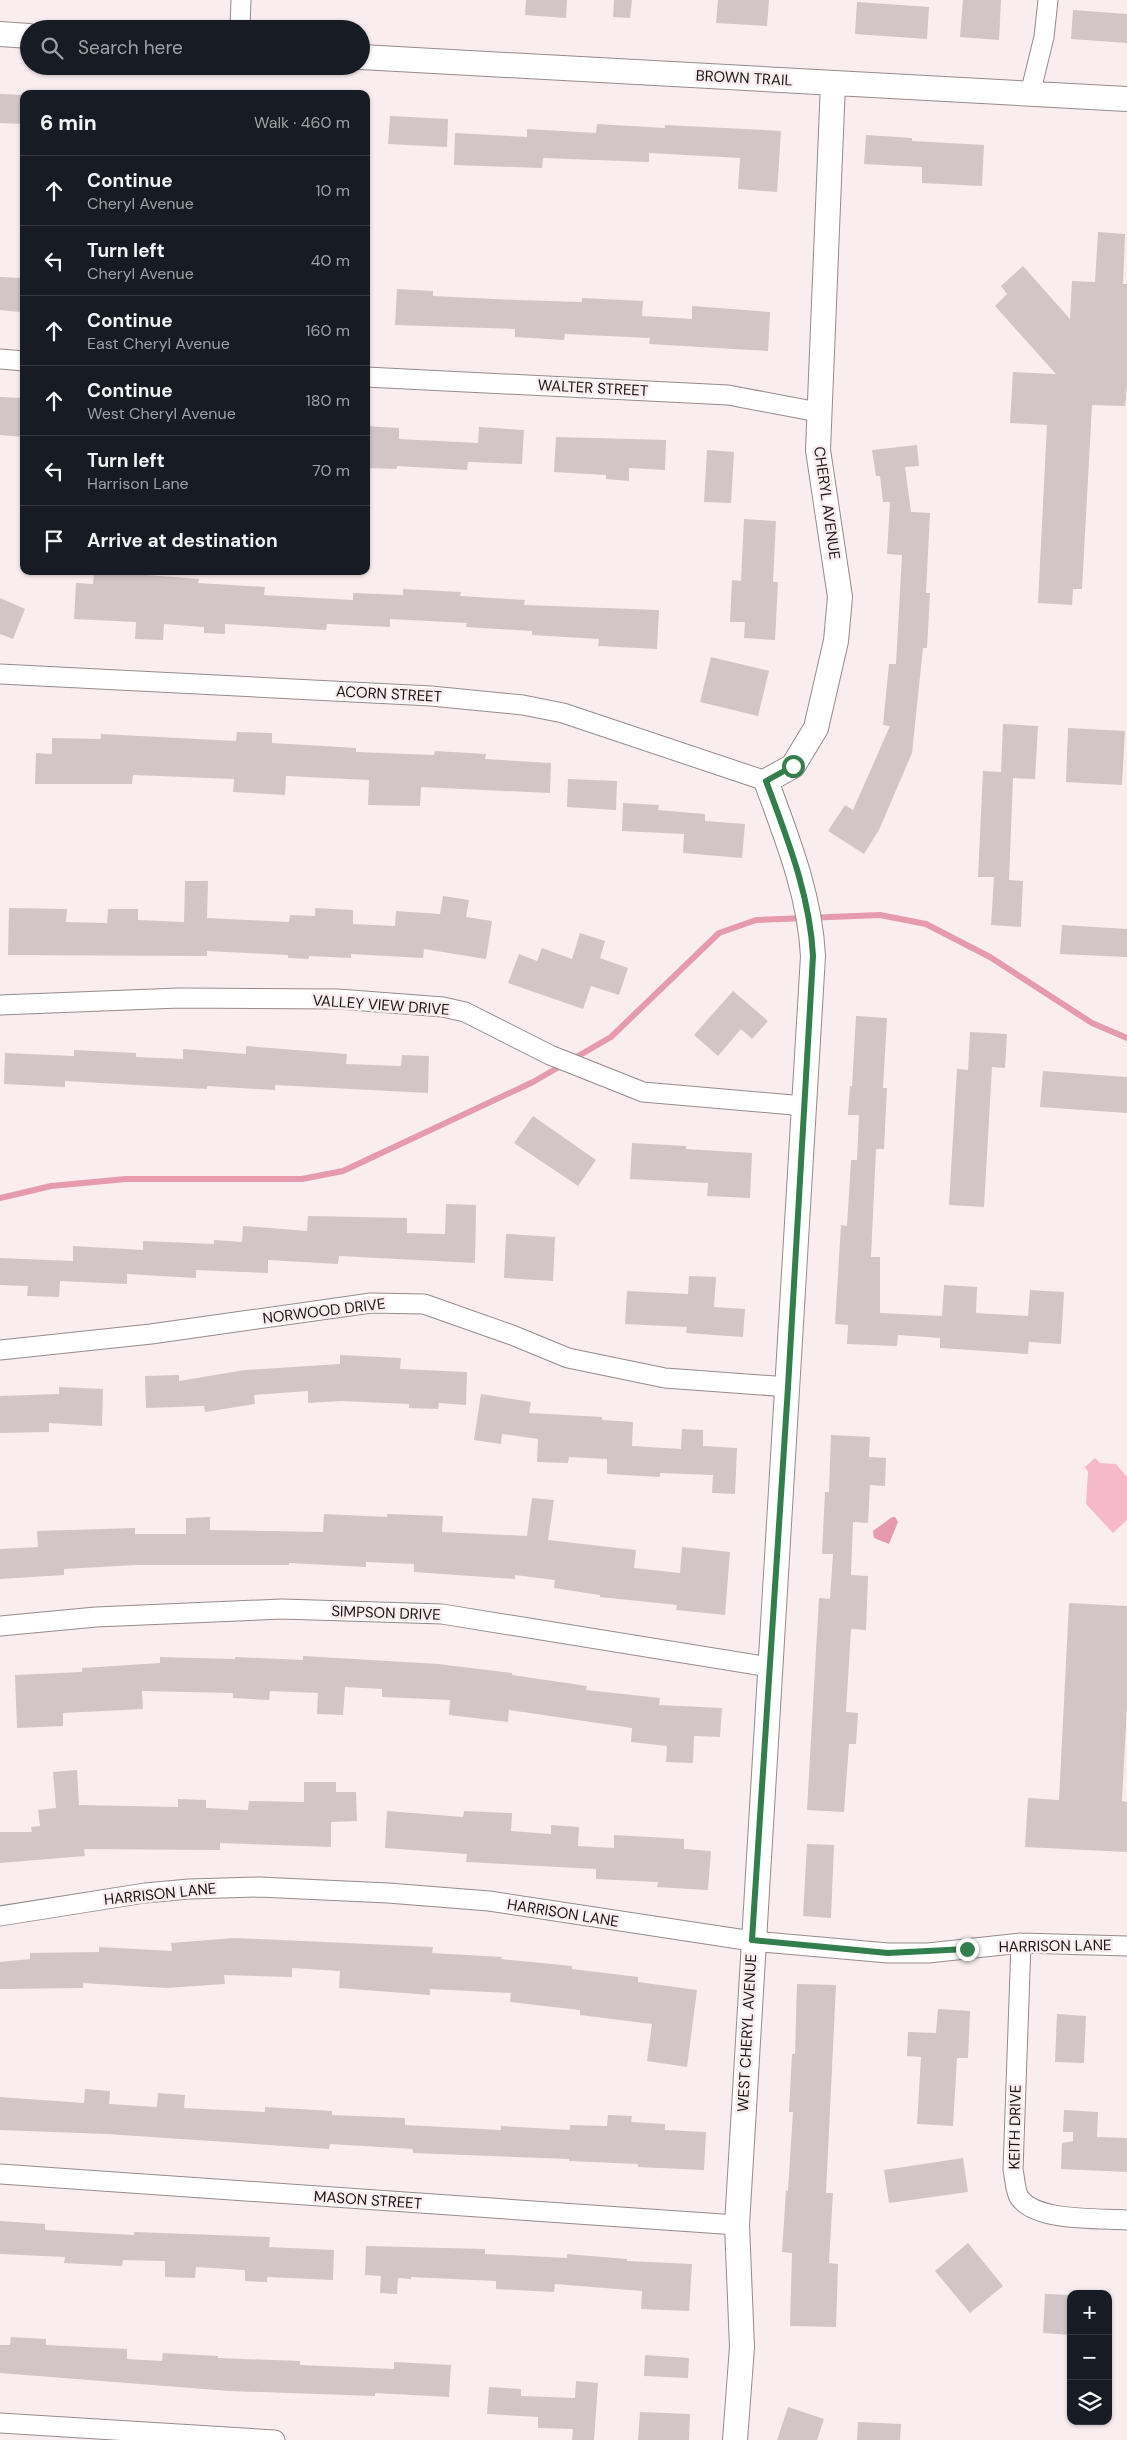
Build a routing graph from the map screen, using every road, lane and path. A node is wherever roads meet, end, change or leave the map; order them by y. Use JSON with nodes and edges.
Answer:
{"nodes":[{"id":1,"x":241,"y":0,"type":"edge"},
{"id":2,"x":1048,"y":0,"type":"edge"},
{"id":3,"x":240,"y":20,"type":"edge"},
{"id":4,"x":0,"y":34,"type":"edge"},
{"id":5,"x":20,"y":35,"type":"edge"},
{"id":6,"x":370,"y":57,"type":"edge"},
{"id":7,"x":833,"y":83,"type":"junction"},
{"id":8,"x":1030,"y":94,"type":"junction"},
{"id":9,"x":1127,"y":99,"type":"edge"},
{"id":10,"x":0,"y":359,"type":"edge"},
{"id":11,"x":20,"y":360,"type":"edge"},
{"id":12,"x":370,"y":377,"type":"edge"},
{"id":13,"x":818,"y":412,"type":"junction"},
{"id":14,"x":0,"y":674,"type":"edge"},
{"id":15,"x":766,"y":781,"type":"junction"},
{"id":16,"x":0,"y":1005,"type":"edge"},
{"id":17,"x":805,"y":1106,"type":"junction"},
{"id":18,"x":0,"y":1350,"type":"edge"},
{"id":19,"x":788,"y":1387,"type":"junction"},
{"id":20,"x":0,"y":1626,"type":"edge"},
{"id":21,"x":769,"y":1667,"type":"junction"},
{"id":22,"x":0,"y":1916,"type":"edge"},
{"id":23,"x":752,"y":1940,"type":"junction"},
{"id":24,"x":1021,"y":1943,"type":"junction"},
{"id":25,"x":1127,"y":1946,"type":"edge"},
{"id":26,"x":0,"y":2174,"type":"edge"},
{"id":27,"x":1127,"y":2220,"type":"edge"},
{"id":28,"x":736,"y":2225,"type":"junction"},
{"id":29,"x":0,"y":2422,"type":"edge"},
{"id":30,"x":165,"y":2436,"type":"edge"},
{"id":31,"x":275,"y":2440,"type":"edge"},
{"id":32,"x":735,"y":2440,"type":"edge"}],
"edges":[{"from":1,"to":3,"type":"street"},
{"from":2,"to":8,"type":"street"},
{"from":4,"to":5,"type":"street"},
{"from":6,"to":7,"type":"street","name":"BROWN TRAIL"},
{"from":7,"to":8,"type":"street","name":"BROWN TRAIL"},
{"from":7,"to":13,"type":"street","name":"CHERYL AVENUE"},
{"from":8,"to":9,"type":"street","name":"BROWN TRAIL"},
{"from":10,"to":11,"type":"street"},
{"from":12,"to":13,"type":"street","name":"WALTER STREET"},
{"from":13,"to":15,"type":"street","name":"CHERYL AVENUE"},
{"from":14,"to":15,"type":"street","name":"ACORN STREET"},
{"from":15,"to":17,"type":"street","name":"WEST CHERYL AVENUE"},
{"from":16,"to":17,"type":"street","name":"VALLEY VIEW DRIVE"},
{"from":17,"to":19,"type":"street","name":"WEST CHERYL AVENUE"},
{"from":18,"to":19,"type":"street","name":"NORWOOD DRIVE"},
{"from":19,"to":21,"type":"street","name":"WEST CHERYL AVENUE"},
{"from":20,"to":21,"type":"street","name":"SIMPSON DRIVE"},
{"from":21,"to":23,"type":"street","name":"WEST CHERYL AVENUE"},
{"from":22,"to":23,"type":"street","name":"HARRISON LANE"},
{"from":23,"to":24,"type":"street","name":"HARRISON LANE"},
{"from":23,"to":28,"type":"street","name":"WEST CHERYL AVENUE"},
{"from":24,"to":25,"type":"street","name":"HARRISON LANE"},
{"from":24,"to":27,"type":"street","name":"KEITH DRIVE"},
{"from":26,"to":28,"type":"street","name":"MASON STREET"},
{"from":28,"to":32,"type":"street","name":"WEST CHERYL AVENUE"},
{"from":29,"to":30,"type":"street"},
{"from":30,"to":31,"type":"street"}]}
